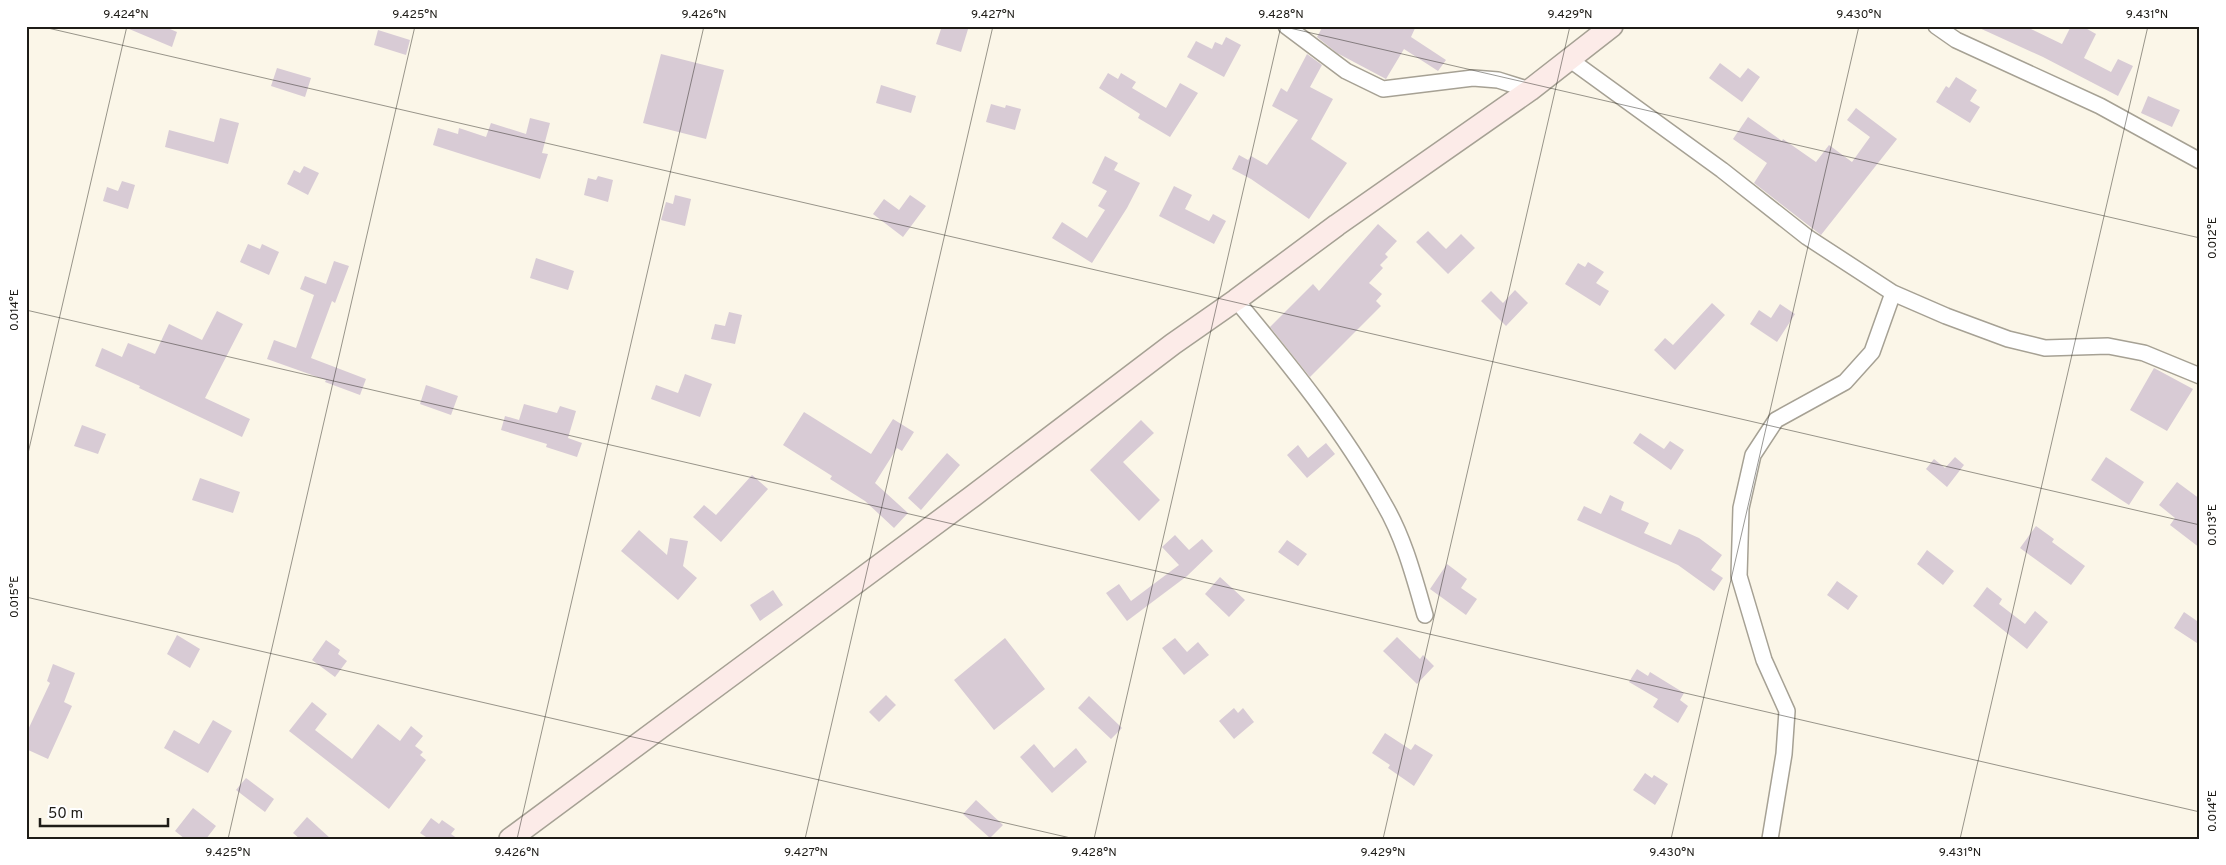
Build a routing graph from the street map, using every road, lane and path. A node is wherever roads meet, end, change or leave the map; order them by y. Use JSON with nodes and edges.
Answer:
{"nodes":[{"id":1,"x":1286,"y":26,"type":"edge"},
{"id":2,"x":1612,"y":26,"type":"edge"},
{"id":3,"x":1936,"y":26,"type":"edge"},
{"id":4,"x":1570,"y":59,"type":"junction"},
{"id":5,"x":1530,"y":90,"type":"junction"},
{"id":6,"x":2200,"y":162,"type":"edge"},
{"id":7,"x":1893,"y":293,"type":"junction"},
{"id":8,"x":1236,"y":300,"type":"junction"},
{"id":9,"x":2200,"y":376,"type":"edge"},
{"id":10,"x":1425,"y":615,"type":"dead end"},
{"id":11,"x":510,"y":839,"type":"edge"},
{"id":12,"x":1770,"y":839,"type":"edge"}],
"edges":[{"from":1,"to":5,"type":"street"},
{"from":2,"to":4,"type":"street"},
{"from":3,"to":6,"type":"street"},
{"from":4,"to":5,"type":"street"},
{"from":4,"to":7,"type":"street"},
{"from":5,"to":8,"type":"street"},
{"from":7,"to":9,"type":"street"},
{"from":7,"to":12,"type":"street"},
{"from":8,"to":10,"type":"street"},
{"from":8,"to":11,"type":"street"}]}
